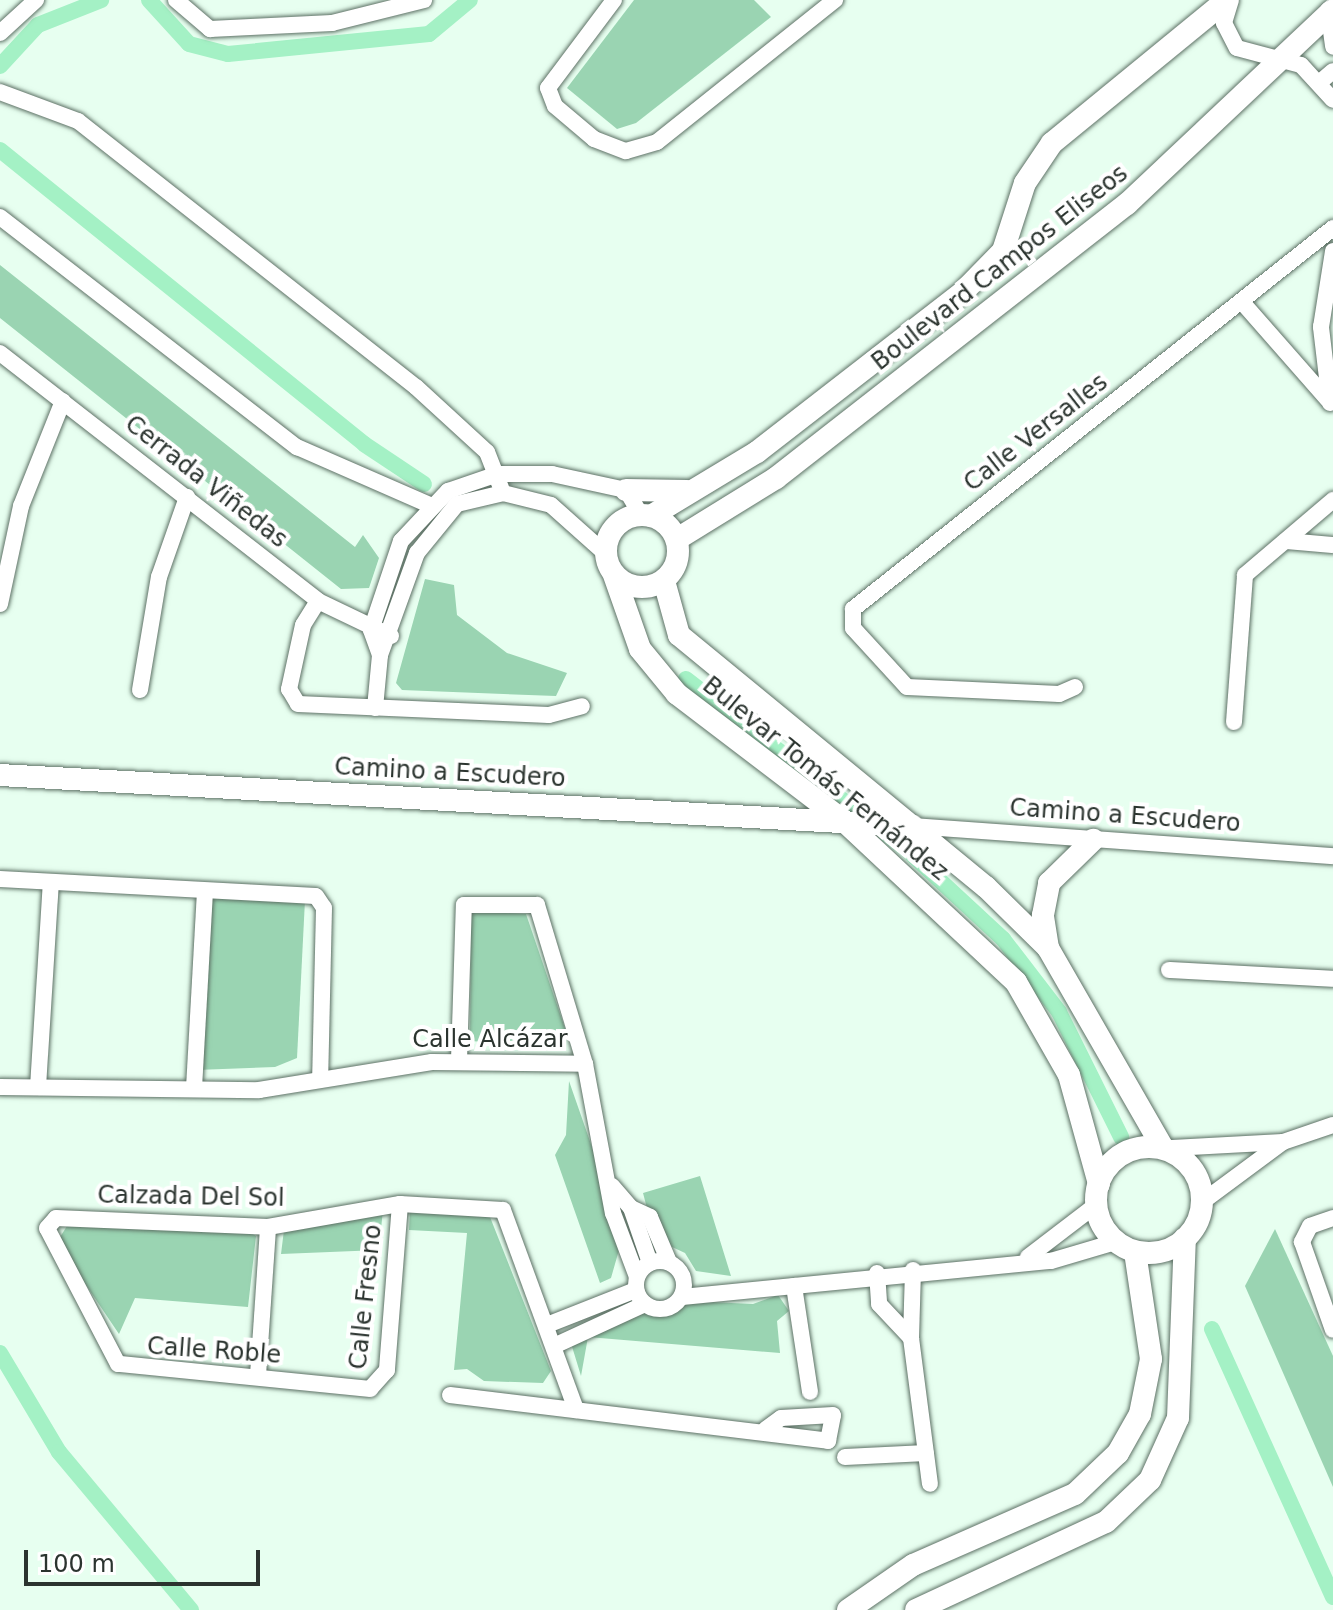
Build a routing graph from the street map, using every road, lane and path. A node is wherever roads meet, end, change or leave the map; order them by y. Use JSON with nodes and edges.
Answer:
{"nodes":[{"id":1,"x":12,"y":0,"type":"edge"},
{"id":2,"x":36,"y":0,"type":"edge"},
{"id":3,"x":176,"y":0,"type":"edge"},
{"id":4,"x":424,"y":0,"type":"edge"},
{"id":5,"x":614,"y":0,"type":"edge"},
{"id":6,"x":1229,"y":0,"type":"edge"},
{"id":7,"x":826,"y":2,"type":"edge"},
{"id":8,"x":1330,"y":8,"type":"edge"},
{"id":9,"x":5,"y":26,"type":"edge"},
{"id":10,"x":1333,"y":47,"type":"edge"},
{"id":11,"x":1281,"y":56,"type":"junction"},
{"id":12,"x":1333,"y":71,"type":"edge"},
{"id":13,"x":1319,"y":83,"type":"junction"},
{"id":14,"x":0,"y":92,"type":"edge"},
{"id":15,"x":1333,"y":100,"type":"edge"},
{"id":16,"x":0,"y":217,"type":"edge"},
{"id":17,"x":1333,"y":228,"type":"edge"},
{"id":18,"x":1333,"y":251,"type":"edge"},
{"id":19,"x":1242,"y":302,"type":"junction"},
{"id":20,"x":0,"y":353,"type":"edge"},
{"id":21,"x":63,"y":401,"type":"junction"},
{"id":22,"x":1332,"y":405,"type":"edge"},
{"id":23,"x":498,"y":474,"type":"junction"},
{"id":24,"x":700,"y":489,"type":"junction"},
{"id":25,"x":626,"y":490,"type":"junction"},
{"id":26,"x":503,"y":493,"type":"junction"},
{"id":27,"x":187,"y":497,"type":"junction"},
{"id":28,"x":1333,"y":500,"type":"edge"},
{"id":29,"x":430,"y":505,"type":"junction"},
{"id":30,"x":646,"y":515,"type":"junction"},
{"id":31,"x":677,"y":539,"type":"junction"},
{"id":32,"x":401,"y":541,"type":"junction"},
{"id":33,"x":1286,"y":541,"type":"junction"},
{"id":34,"x":1333,"y":545,"type":"edge"},
{"id":35,"x":417,"y":553,"type":"junction"},
{"id":36,"x":610,"y":564,"type":"junction"},
{"id":37,"x":664,"y":581,"type":"junction"},
{"id":38,"x":318,"y":601,"type":"junction"},
{"id":39,"x":0,"y":604,"type":"edge"},
{"id":40,"x":371,"y":630,"type":"junction"},
{"id":41,"x":391,"y":636,"type":"junction"},
{"id":42,"x":380,"y":655,"type":"junction"},
{"id":43,"x":1075,"y":687,"type":"dead end"},
{"id":44,"x":140,"y":690,"type":"dead end"},
{"id":45,"x":582,"y":706,"type":"dead end"},
{"id":46,"x":375,"y":708,"type":"junction"},
{"id":47,"x":1234,"y":722,"type":"dead end"},
{"id":48,"x":773,"y":767,"type":"junction"},
{"id":49,"x":0,"y":775,"type":"edge"},
{"id":50,"x":775,"y":816,"type":"junction"},
{"id":51,"x":854,"y":823,"type":"junction"},
{"id":52,"x":905,"y":826,"type":"junction"},
{"id":53,"x":1093,"y":840,"type":"junction"},
{"id":54,"x":1333,"y":856,"type":"edge"},
{"id":55,"x":0,"y":879,"type":"edge"},
{"id":56,"x":51,"y":882,"type":"junction"},
{"id":57,"x":205,"y":891,"type":"junction"},
{"id":58,"x":1048,"y":948,"type":"junction"},
{"id":59,"x":1169,"y":970,"type":"dead end"},
{"id":60,"x":1333,"y":979,"type":"edge"},
{"id":61,"x":459,"y":1060,"type":"junction"},
{"id":62,"x":585,"y":1064,"type":"junction"},
{"id":63,"x":320,"y":1078,"type":"junction"},
{"id":64,"x":0,"y":1087,"type":"edge"},
{"id":65,"x":38,"y":1087,"type":"junction"},
{"id":66,"x":194,"y":1088,"type":"junction"},
{"id":67,"x":1333,"y":1125,"type":"edge"},
{"id":68,"x":1283,"y":1142,"type":"junction"},
{"id":69,"x":1167,"y":1147,"type":"junction"},
{"id":70,"x":612,"y":1186,"type":"junction"},
{"id":71,"x":1097,"y":1195,"type":"junction"},
{"id":72,"x":1202,"y":1202,"type":"junction"},
{"id":73,"x":400,"y":1204,"type":"junction"},
{"id":74,"x":631,"y":1208,"type":"junction"},
{"id":75,"x":1333,"y":1218,"type":"edge"},
{"id":76,"x":47,"y":1223,"type":"joint"},
{"id":77,"x":268,"y":1227,"type":"junction"},
{"id":78,"x":1185,"y":1238,"type":"junction"},
{"id":79,"x":1125,"y":1247,"type":"junction"},
{"id":80,"x":1028,"y":1257,"type":"junction"},
{"id":81,"x":669,"y":1262,"type":"junction"},
{"id":82,"x":650,"y":1263,"type":"junction"},
{"id":83,"x":913,"y":1270,"type":"junction"},
{"id":84,"x":877,"y":1273,"type":"junction"},
{"id":85,"x":794,"y":1286,"type":"junction"},
{"id":86,"x":640,"y":1291,"type":"junction"},
{"id":87,"x":682,"y":1297,"type":"junction"},
{"id":88,"x":547,"y":1325,"type":"junction"},
{"id":89,"x":1333,"y":1330,"type":"edge"},
{"id":90,"x":911,"y":1338,"type":"junction"},
{"id":91,"x":556,"y":1345,"type":"junction"},
{"id":92,"x":258,"y":1375,"type":"junction"},
{"id":93,"x":370,"y":1389,"type":"joint"},
{"id":94,"x":810,"y":1392,"type":"dead end"},
{"id":95,"x":450,"y":1395,"type":"dead end"},
{"id":96,"x":576,"y":1410,"type":"junction"},
{"id":97,"x":766,"y":1429,"type":"dead end"},
{"id":98,"x":926,"y":1453,"type":"junction"},
{"id":99,"x":845,"y":1457,"type":"dead end"},
{"id":100,"x":930,"y":1484,"type":"dead end"},
{"id":101,"x":848,"y":1610,"type":"edge"},
{"id":102,"x":916,"y":1610,"type":"edge"}],
"edges":[{"from":1,"to":9,"type":"street"},
{"from":2,"to":9,"type":"street"},
{"from":3,"to":4,"type":"street"},
{"from":5,"to":7,"type":"street"},
{"from":6,"to":11,"type":"street"},
{"from":6,"to":24,"type":"main road","name":"Boulevard Campos Eliseos"},
{"from":8,"to":10,"type":"street"},
{"from":8,"to":11,"type":"main road","name":"Boulevard Campos Eliseos"},
{"from":11,"to":13,"type":"street"},
{"from":11,"to":31,"type":"main road","name":"Boulevard Campos Eliseos"},
{"from":12,"to":13,"type":"street"},
{"from":13,"to":15,"type":"street"},
{"from":14,"to":23,"type":"street"},
{"from":16,"to":29,"type":"street"},
{"from":17,"to":19,"type":"street","name":"Calle Versalles"},
{"from":18,"to":22,"type":"street"},
{"from":19,"to":22,"type":"street"},
{"from":19,"to":43,"type":"street","name":"Calle Versalles"},
{"from":20,"to":21,"type":"street","name":"Cerrada Viñedas"},
{"from":21,"to":27,"type":"street","name":"Cerrada Viñedas"},
{"from":21,"to":39,"type":"street"},
{"from":23,"to":25,"type":"street"},
{"from":23,"to":26,"type":"street"},
{"from":23,"to":29,"type":"street"},
{"from":24,"to":25,"type":"main road"},
{"from":24,"to":30,"type":"main road","name":"Boulevard Campos Eliseos"},
{"from":25,"to":30,"type":"street"},
{"from":26,"to":35,"type":"street"},
{"from":26,"to":36,"type":"street"},
{"from":27,"to":38,"type":"street","name":"Cerrada Viñedas"},
{"from":27,"to":44,"type":"street"},
{"from":28,"to":33,"type":"street"},
{"from":29,"to":32,"type":"street"},
{"from":30,"to":31,"type":"main road"},
{"from":30,"to":36,"type":"main road"},
{"from":31,"to":37,"type":"main road"},
{"from":32,"to":35,"type":"street"},
{"from":32,"to":40,"type":"street"},
{"from":33,"to":34,"type":"street"},
{"from":33,"to":47,"type":"street"},
{"from":35,"to":41,"type":"street"},
{"from":36,"to":37,"type":"main road"},
{"from":36,"to":48,"type":"main road","name":"Bulevar Tomás Fernández"},
{"from":37,"to":52,"type":"main road","name":"Bulevar Tomás Fernández"},
{"from":38,"to":40,"type":"street","name":"Cerrada Viñedas"},
{"from":38,"to":46,"type":"street"},
{"from":40,"to":41,"type":"street","name":"Cerrada Viñedas"},
{"from":40,"to":42,"type":"street"},
{"from":41,"to":42,"type":"street"},
{"from":42,"to":46,"type":"street"},
{"from":45,"to":46,"type":"street"},
{"from":48,"to":50,"type":"main road"},
{"from":48,"to":51,"type":"main road","name":"Bulevar Tomás Fernández"},
{"from":49,"to":50,"type":"main road","name":"Camino a Escudero"},
{"from":50,"to":51,"type":"main road","name":"Camino a Escudero"},
{"from":51,"to":52,"type":"main road","name":"Camino a Escudero"},
{"from":51,"to":71,"type":"main road","name":"Bulevar Tomás Fernández"},
{"from":52,"to":53,"type":"street","name":"Camino a Escudero"},
{"from":52,"to":58,"type":"main road","name":"Bulevar Tomás Fernández"},
{"from":53,"to":54,"type":"street","name":"Camino a Escudero"},
{"from":53,"to":58,"type":"main road"},
{"from":55,"to":56,"type":"street"},
{"from":56,"to":57,"type":"street"},
{"from":56,"to":65,"type":"street"},
{"from":57,"to":63,"type":"street"},
{"from":57,"to":66,"type":"street"},
{"from":58,"to":69,"type":"main road","name":"Bulevar Tomás Fernández"},
{"from":59,"to":60,"type":"street"},
{"from":61,"to":62,"type":"street","name":"Calle Alcázar"},
{"from":61,"to":62,"type":"street"},
{"from":61,"to":63,"type":"street","name":"Calle Alcázar"},
{"from":62,"to":70,"type":"street","name":"Calle Alcázar"},
{"from":63,"to":66,"type":"street","name":"Calle Alcázar"},
{"from":64,"to":65,"type":"street","name":"Calle Alcázar"},
{"from":65,"to":66,"type":"street","name":"Calle Alcázar"},
{"from":67,"to":68,"type":"street"},
{"from":68,"to":69,"type":"street"},
{"from":68,"to":72,"type":"street"},
{"from":69,"to":71,"type":"main road"},
{"from":69,"to":72,"type":"main road"},
{"from":70,"to":74,"type":"street","name":"Calle Alcázar"},
{"from":70,"to":86,"type":"street","name":"Calle Alcázar"},
{"from":71,"to":79,"type":"main road"},
{"from":71,"to":80,"type":"street"},
{"from":72,"to":78,"type":"main road"},
{"from":73,"to":77,"type":"street","name":"Calzada Del Sol"},
{"from":73,"to":88,"type":"street","name":"Calzada Del Sol"},
{"from":73,"to":93,"type":"street","name":"Calle Fresno"},
{"from":74,"to":81,"type":"street","name":"Calle Alcázar"},
{"from":74,"to":82,"type":"street","name":"Calle Alcázar"},
{"from":75,"to":89,"type":"street"},
{"from":76,"to":77,"type":"street","name":"Calzada Del Sol"},
{"from":76,"to":92,"type":"street","name":"Calle Roble"},
{"from":77,"to":92,"type":"street"},
{"from":78,"to":79,"type":"main road"},
{"from":78,"to":102,"type":"main road"},
{"from":79,"to":80,"type":"street"},
{"from":79,"to":101,"type":"main road"},
{"from":80,"to":83,"type":"street"},
{"from":81,"to":82,"type":"street"},
{"from":81,"to":87,"type":"street"},
{"from":82,"to":86,"type":"street"},
{"from":83,"to":84,"type":"street"},
{"from":83,"to":90,"type":"street"},
{"from":84,"to":85,"type":"street"},
{"from":84,"to":90,"type":"street"},
{"from":85,"to":87,"type":"street"},
{"from":85,"to":94,"type":"street"},
{"from":86,"to":87,"type":"street"},
{"from":86,"to":88,"type":"street"},
{"from":86,"to":91,"type":"street"},
{"from":88,"to":91,"type":"street","name":"Calzada Del Sol"},
{"from":90,"to":98,"type":"street"},
{"from":91,"to":96,"type":"street","name":"Calzada Del Sol"},
{"from":92,"to":93,"type":"street","name":"Calle Roble"},
{"from":95,"to":96,"type":"street"},
{"from":96,"to":97,"type":"street"},
{"from":98,"to":99,"type":"street"},
{"from":98,"to":100,"type":"street"}]}
